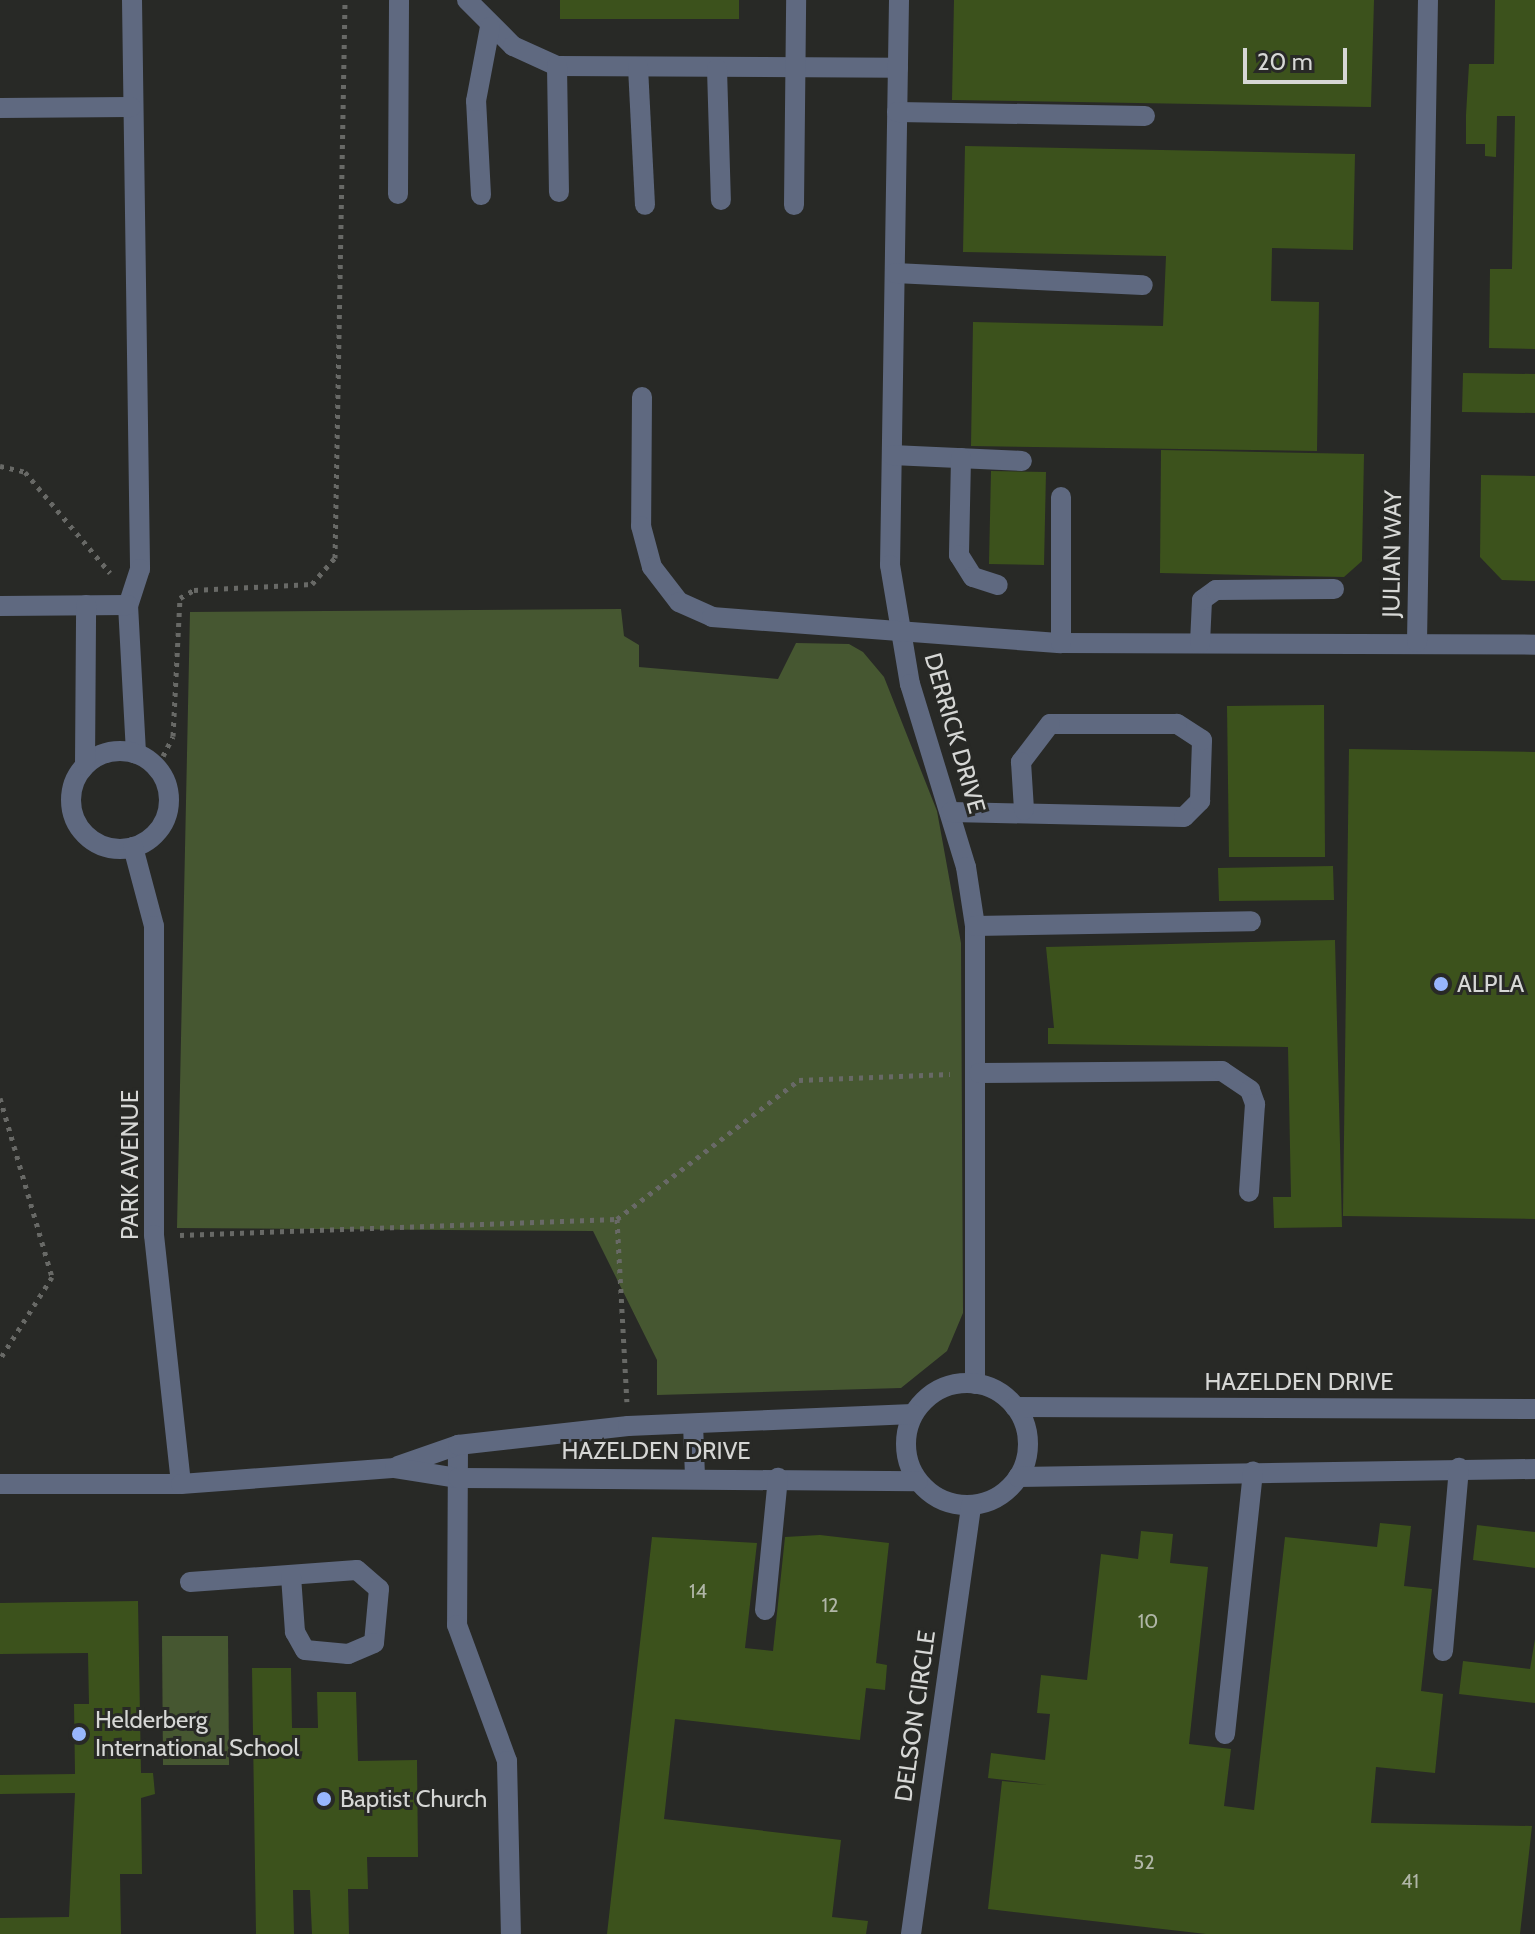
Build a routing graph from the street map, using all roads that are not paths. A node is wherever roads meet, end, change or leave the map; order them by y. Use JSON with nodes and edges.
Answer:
{"nodes":[{"id":1,"x":132,"y":0,"type":"edge"},
{"id":2,"x":399,"y":0,"type":"edge"},
{"id":3,"x":467,"y":0,"type":"edge"},
{"id":4,"x":796,"y":0,"type":"edge"},
{"id":5,"x":899,"y":0,"type":"edge"},
{"id":6,"x":1428,"y":0,"type":"edge"},
{"id":7,"x":490,"y":27,"type":"junction"},
{"id":8,"x":557,"y":66,"type":"junction"},
{"id":9,"x":638,"y":67,"type":"junction"},
{"id":10,"x":898,"y":68,"type":"junction"},
{"id":11,"x":717,"y":69,"type":"junction"},
{"id":12,"x":794,"y":70,"type":"junction"},
{"id":13,"x":131,"y":107,"type":"junction"},
{"id":14,"x":0,"y":108,"type":"edge"},
{"id":15,"x":897,"y":112,"type":"junction"},
{"id":16,"x":1145,"y":116,"type":"dead end"},
{"id":17,"x":559,"y":192,"type":"dead end"},
{"id":18,"x":398,"y":194,"type":"dead end"},
{"id":19,"x":481,"y":195,"type":"dead end"},
{"id":20,"x":721,"y":200,"type":"dead end"},
{"id":21,"x":645,"y":205,"type":"dead end"},
{"id":22,"x":794,"y":205,"type":"dead end"},
{"id":23,"x":895,"y":273,"type":"junction"},
{"id":24,"x":1143,"y":285,"type":"dead end"},
{"id":25,"x":642,"y":397,"type":"dead end"},
{"id":26,"x":892,"y":455,"type":"junction"},
{"id":27,"x":961,"y":458,"type":"junction"},
{"id":28,"x":1022,"y":461,"type":"dead end"},
{"id":29,"x":1061,"y":497,"type":"dead end"},
{"id":30,"x":998,"y":585,"type":"dead end"},
{"id":31,"x":1334,"y":589,"type":"dead end"},
{"id":32,"x":86,"y":605,"type":"junction"},
{"id":33,"x":128,"y":605,"type":"junction"},
{"id":34,"x":0,"y":606,"type":"edge"},
{"id":35,"x":902,"y":635,"type":"junction"},
{"id":36,"x":1417,"y":642,"type":"junction"},
{"id":37,"x":1061,"y":643,"type":"junction"},
{"id":38,"x":1200,"y":643,"type":"junction"},
{"id":39,"x":1535,"y":645,"type":"edge"},
{"id":40,"x":136,"y":754,"type":"junction"},
{"id":41,"x":85,"y":765,"type":"junction"},
{"id":42,"x":1024,"y":810,"type":"junction"},
{"id":43,"x":951,"y":812,"type":"junction"},
{"id":44,"x":133,"y":847,"type":"junction"},
{"id":45,"x":1251,"y":921,"type":"dead end"},
{"id":46,"x":975,"y":926,"type":"junction"},
{"id":47,"x":979,"y":1073,"type":"junction"},
{"id":48,"x":1249,"y":1192,"type":"dead end"},
{"id":49,"x":975,"y":1384,"type":"junction"},
{"id":50,"x":1015,"y":1407,"type":"junction"},
{"id":51,"x":1535,"y":1409,"type":"edge"},
{"id":52,"x":913,"y":1414,"type":"junction"},
{"id":53,"x":693,"y":1424,"type":"junction"},
{"id":54,"x":458,"y":1445,"type":"junction"},
{"id":55,"x":395,"y":1468,"type":"junction"},
{"id":56,"x":1459,"y":1468,"type":"junction"},
{"id":57,"x":1535,"y":1469,"type":"edge"},
{"id":58,"x":1253,"y":1471,"type":"junction"},
{"id":59,"x":695,"y":1476,"type":"junction"},
{"id":60,"x":1018,"y":1477,"type":"junction"},
{"id":61,"x":458,"y":1478,"type":"junction"},
{"id":62,"x":778,"y":1478,"type":"junction"},
{"id":63,"x":918,"y":1481,"type":"junction"},
{"id":64,"x":0,"y":1484,"type":"edge"},
{"id":65,"x":181,"y":1484,"type":"junction"},
{"id":66,"x":971,"y":1505,"type":"junction"},
{"id":67,"x":291,"y":1576,"type":"junction"},
{"id":68,"x":190,"y":1582,"type":"dead end"},
{"id":69,"x":765,"y":1610,"type":"dead end"},
{"id":70,"x":1443,"y":1651,"type":"dead end"},
{"id":71,"x":1225,"y":1734,"type":"dead end"},
{"id":72,"x":511,"y":1934,"type":"edge"},
{"id":73,"x":911,"y":1934,"type":"edge"}],
"edges":[{"from":1,"to":13,"type":"street"},
{"from":2,"to":18,"type":"street"},
{"from":3,"to":7,"type":"street"},
{"from":4,"to":12,"type":"street"},
{"from":5,"to":10,"type":"street","name":"DERRICK DRIVE"},
{"from":6,"to":36,"type":"street","name":"JULIAN WAY"},
{"from":7,"to":8,"type":"street"},
{"from":7,"to":19,"type":"street"},
{"from":8,"to":9,"type":"street"},
{"from":8,"to":17,"type":"street"},
{"from":9,"to":11,"type":"street"},
{"from":9,"to":21,"type":"street"},
{"from":10,"to":12,"type":"street"},
{"from":10,"to":15,"type":"street","name":"DERRICK DRIVE"},
{"from":11,"to":12,"type":"street"},
{"from":11,"to":20,"type":"street"},
{"from":12,"to":22,"type":"street"},
{"from":13,"to":14,"type":"street"},
{"from":13,"to":33,"type":"street"},
{"from":15,"to":16,"type":"street"},
{"from":15,"to":23,"type":"street","name":"DERRICK DRIVE"},
{"from":23,"to":24,"type":"street"},
{"from":23,"to":26,"type":"street","name":"DERRICK DRIVE"},
{"from":25,"to":35,"type":"street","name":"JULIAN WAY"},
{"from":26,"to":27,"type":"street"},
{"from":26,"to":35,"type":"street","name":"DERRICK DRIVE"},
{"from":27,"to":28,"type":"street"},
{"from":27,"to":30,"type":"street"},
{"from":29,"to":37,"type":"street"},
{"from":31,"to":38,"type":"street"},
{"from":32,"to":33,"type":"street"},
{"from":32,"to":34,"type":"street"},
{"from":32,"to":41,"type":"street"},
{"from":33,"to":40,"type":"street"},
{"from":35,"to":37,"type":"street","name":"JULIAN WAY"},
{"from":35,"to":43,"type":"street","name":"DERRICK DRIVE"},
{"from":36,"to":38,"type":"street","name":"JULIAN WAY"},
{"from":36,"to":39,"type":"street"},
{"from":37,"to":38,"type":"street","name":"JULIAN WAY"},
{"from":40,"to":41,"type":"street"},
{"from":40,"to":44,"type":"street"},
{"from":41,"to":44,"type":"street"},
{"from":42,"to":42,"type":"street"},
{"from":42,"to":43,"type":"street"},
{"from":43,"to":46,"type":"street","name":"DERRICK DRIVE"},
{"from":44,"to":65,"type":"street","name":"PARK AVENUE"},
{"from":45,"to":46,"type":"street"},
{"from":46,"to":47,"type":"street","name":"DERRICK DRIVE"},
{"from":47,"to":48,"type":"street"},
{"from":47,"to":49,"type":"street","name":"DERRICK DRIVE"},
{"from":49,"to":50,"type":"street"},
{"from":49,"to":52,"type":"street"},
{"from":50,"to":51,"type":"street","name":"HAZELDEN DRIVE"},
{"from":50,"to":60,"type":"street"},
{"from":52,"to":53,"type":"street","name":"HAZELDEN DRIVE"},
{"from":52,"to":63,"type":"street"},
{"from":53,"to":54,"type":"street","name":"HAZELDEN DRIVE"},
{"from":53,"to":59,"type":"street"},
{"from":54,"to":55,"type":"street","name":"HAZELDEN DRIVE"},
{"from":54,"to":61,"type":"street"},
{"from":55,"to":61,"type":"street","name":"HAZELDEN DRIVE"},
{"from":55,"to":65,"type":"street","name":"HAZELDEN DRIVE"},
{"from":56,"to":57,"type":"street"},
{"from":56,"to":58,"type":"street"},
{"from":56,"to":70,"type":"street"},
{"from":58,"to":60,"type":"street"},
{"from":58,"to":71,"type":"street"},
{"from":59,"to":61,"type":"street","name":"HAZELDEN DRIVE"},
{"from":59,"to":62,"type":"street","name":"HAZELDEN DRIVE"},
{"from":60,"to":66,"type":"street"},
{"from":61,"to":72,"type":"street"},
{"from":62,"to":63,"type":"street","name":"HAZELDEN DRIVE"},
{"from":62,"to":69,"type":"street"},
{"from":63,"to":66,"type":"street"},
{"from":64,"to":65,"type":"street","name":"HAZELDEN DRIVE"},
{"from":66,"to":73,"type":"street","name":"DELSON CIRCLE"},
{"from":67,"to":67,"type":"street"},
{"from":67,"to":68,"type":"street"}]}
